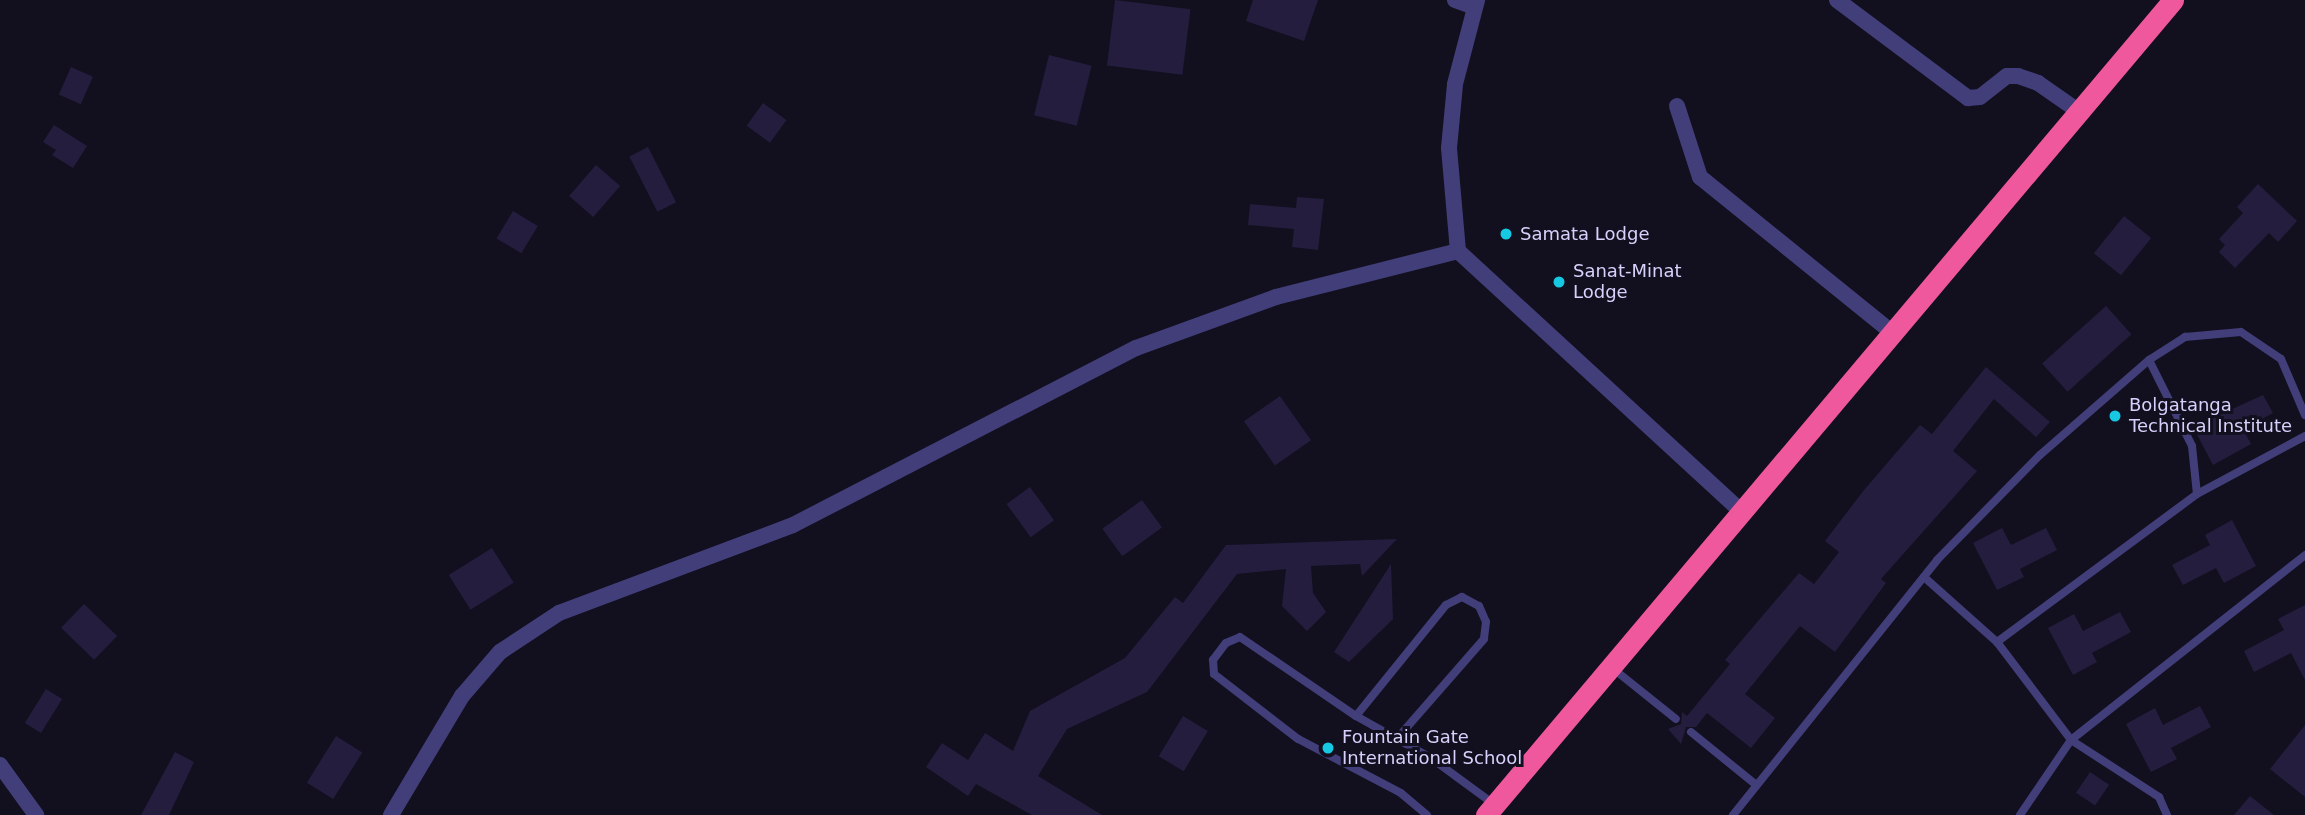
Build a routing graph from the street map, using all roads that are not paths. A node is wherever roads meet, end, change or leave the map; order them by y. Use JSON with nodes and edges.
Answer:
{"nodes":[{"id":1,"x":1455,"y":0,"type":"edge"},
{"id":2,"x":1837,"y":0,"type":"edge"},
{"id":3,"x":2173,"y":0,"type":"edge"},
{"id":4,"x":1475,"y":4,"type":"edge"},
{"id":5,"x":1677,"y":106,"type":"dead end"},
{"id":6,"x":2081,"y":113,"type":"junction"},
{"id":7,"x":1458,"y":251,"type":"junction"},
{"id":8,"x":1894,"y":334,"type":"junction"},
{"id":9,"x":2149,"y":360,"type":"junction"},
{"id":10,"x":2305,"y":415,"type":"edge"},
{"id":11,"x":2305,"y":436,"type":"edge"},
{"id":12,"x":2197,"y":494,"type":"junction"},
{"id":13,"x":1743,"y":513,"type":"junction"},
{"id":14,"x":2305,"y":555,"type":"edge"},
{"id":15,"x":1924,"y":577,"type":"junction"},
{"id":16,"x":1997,"y":642,"type":"junction"},
{"id":17,"x":1609,"y":665,"type":"junction"},
{"id":18,"x":1356,"y":716,"type":"junction"},
{"id":19,"x":1676,"y":719,"type":"dead end"},
{"id":20,"x":1691,"y":732,"type":"dead end"},
{"id":21,"x":1396,"y":740,"type":"junction"},
{"id":22,"x":2071,"y":740,"type":"junction"},
{"id":23,"x":0,"y":765,"type":"edge"},
{"id":24,"x":1755,"y":784,"type":"junction"},
{"id":25,"x":1491,"y":810,"type":"edge"},
{"id":26,"x":36,"y":815,"type":"edge"},
{"id":27,"x":391,"y":815,"type":"edge"},
{"id":28,"x":1427,"y":815,"type":"edge"},
{"id":29,"x":1732,"y":815,"type":"edge"},
{"id":30,"x":2020,"y":815,"type":"edge"},
{"id":31,"x":2167,"y":815,"type":"edge"}],
"edges":[{"from":1,"to":4,"type":"street"},
{"from":2,"to":6,"type":"street"},
{"from":3,"to":6,"type":"highway"},
{"from":4,"to":7,"type":"street"},
{"from":5,"to":8,"type":"street"},
{"from":6,"to":8,"type":"highway"},
{"from":7,"to":13,"type":"street"},
{"from":7,"to":27,"type":"street"},
{"from":8,"to":13,"type":"highway"},
{"from":9,"to":10,"type":"lane"},
{"from":9,"to":12,"type":"lane"},
{"from":9,"to":15,"type":"lane"},
{"from":11,"to":12,"type":"lane"},
{"from":12,"to":16,"type":"lane"},
{"from":13,"to":17,"type":"highway"},
{"from":14,"to":22,"type":"lane"},
{"from":15,"to":16,"type":"lane"},
{"from":15,"to":24,"type":"lane"},
{"from":16,"to":22,"type":"lane"},
{"from":17,"to":19,"type":"lane"},
{"from":17,"to":25,"type":"highway"},
{"from":18,"to":21,"type":"lane"},
{"from":18,"to":21,"type":"lane"},
{"from":18,"to":28,"type":"lane"},
{"from":20,"to":24,"type":"lane"},
{"from":21,"to":25,"type":"lane"},
{"from":22,"to":30,"type":"lane"},
{"from":22,"to":31,"type":"lane"},
{"from":23,"to":26,"type":"street"},
{"from":24,"to":29,"type":"lane"}]}
